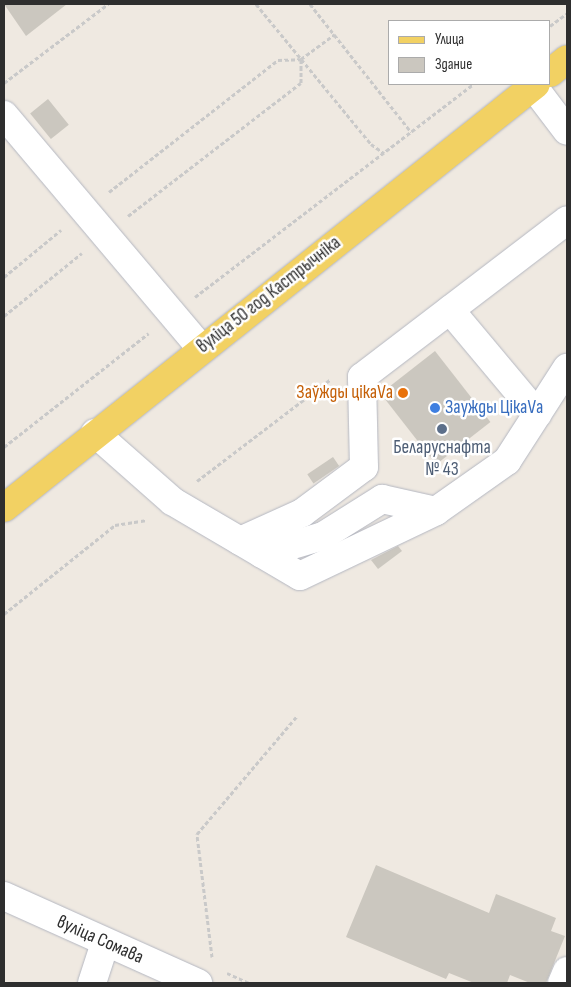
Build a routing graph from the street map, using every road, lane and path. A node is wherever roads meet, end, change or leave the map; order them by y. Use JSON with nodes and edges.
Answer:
{"nodes":[{"id":1,"x":108,"y":4,"type":"edge"},
{"id":2,"x":256,"y":4,"type":"edge"},
{"id":3,"x":310,"y":4,"type":"edge"},
{"id":4,"x":567,"y":12,"type":"edge"},
{"id":5,"x":551,"y":25,"type":"edge"},
{"id":6,"x":335,"y":34,"type":"junction"},
{"id":7,"x":301,"y":59,"type":"junction"},
{"id":8,"x":567,"y":59,"type":"edge"},
{"id":9,"x":551,"y":72,"type":"edge"},
{"id":10,"x":4,"y":83,"type":"edge"},
{"id":11,"x":473,"y":85,"type":"edge"},
{"id":12,"x":535,"y":85,"type":"edge"},
{"id":13,"x":542,"y":85,"type":"edge"},
{"id":14,"x":4,"y":115,"type":"edge"},
{"id":15,"x":567,"y":131,"type":"edge"},
{"id":16,"x":411,"y":132,"type":"junction"},
{"id":17,"x":384,"y":153,"type":"junction"},
{"id":18,"x":86,"y":210,"type":"junction"},
{"id":19,"x":567,"y":220,"type":"edge"},
{"id":20,"x":105,"y":234,"type":"junction"},
{"id":21,"x":4,"y":277,"type":"edge"},
{"id":22,"x":450,"y":310,"type":"junction"},
{"id":23,"x":174,"y":313,"type":"junction"},
{"id":24,"x":4,"y":316,"type":"edge"},
{"id":25,"x":201,"y":348,"type":"junction"},
{"id":26,"x":567,"y":368,"type":"edge"},
{"id":27,"x":338,"y":374,"type":"dead end"},
{"id":28,"x":537,"y":414,"type":"junction"},
{"id":29,"x":95,"y":433,"type":"junction"},
{"id":30,"x":4,"y":447,"type":"edge"},
{"id":31,"x":172,"y":500,"type":"junction"},
{"id":32,"x":4,"y":508,"type":"edge"},
{"id":33,"x":251,"y":547,"type":"junction"},
{"id":34,"x":4,"y":614,"type":"edge"},
{"id":35,"x":297,"y":716,"type":"dead end"},
{"id":36,"x":4,"y":896,"type":"edge"},
{"id":37,"x":105,"y":943,"type":"junction"},
{"id":38,"x":567,"y":971,"type":"edge"},
{"id":39,"x":206,"y":975,"type":"edge"},
{"id":40,"x":92,"y":983,"type":"edge"},
{"id":41,"x":562,"y":983,"type":"edge"}],
"edges":[{"from":1,"to":10,"type":"path"},
{"from":2,"to":7,"type":"path"},
{"from":3,"to":6,"type":"path"},
{"from":4,"to":5,"type":"path"},
{"from":6,"to":7,"type":"path"},
{"from":6,"to":16,"type":"path"},
{"from":7,"to":17,"type":"path"},
{"from":7,"to":18,"type":"path"},
{"from":7,"to":20,"type":"path"},
{"from":8,"to":9,"type":"main road","name":"вуліца 50 год Кастрычніка"},
{"from":11,"to":16,"type":"path"},
{"from":12,"to":25,"type":"main road","name":"вуліца 50 год Кастрычніка"},
{"from":13,"to":15,"type":"street"},
{"from":14,"to":18,"type":"street"},
{"from":16,"to":17,"type":"path"},
{"from":17,"to":23,"type":"path"},
{"from":18,"to":20,"type":"street"},
{"from":18,"to":21,"type":"path"},
{"from":19,"to":22,"type":"street"},
{"from":20,"to":23,"type":"street"},
{"from":20,"to":24,"type":"path"},
{"from":22,"to":28,"type":"street"},
{"from":22,"to":33,"type":"street"},
{"from":23,"to":25,"type":"street"},
{"from":23,"to":30,"type":"path"},
{"from":25,"to":29,"type":"main road","name":"вуліца 50 год Кастрычніка"},
{"from":26,"to":28,"type":"street"},
{"from":27,"to":31,"type":"path"},
{"from":28,"to":33,"type":"street"},
{"from":29,"to":31,"type":"street"},
{"from":29,"to":32,"type":"main road","name":"вуліца 50 год Кастрычніка"},
{"from":31,"to":33,"type":"street"},
{"from":31,"to":34,"type":"path"},
{"from":35,"to":39,"type":"path"},
{"from":36,"to":37,"type":"street","name":"вуліца Сомава"},
{"from":37,"to":39,"type":"street","name":"вуліца Сомава"},
{"from":37,"to":40,"type":"street"},
{"from":38,"to":41,"type":"street"}]}
